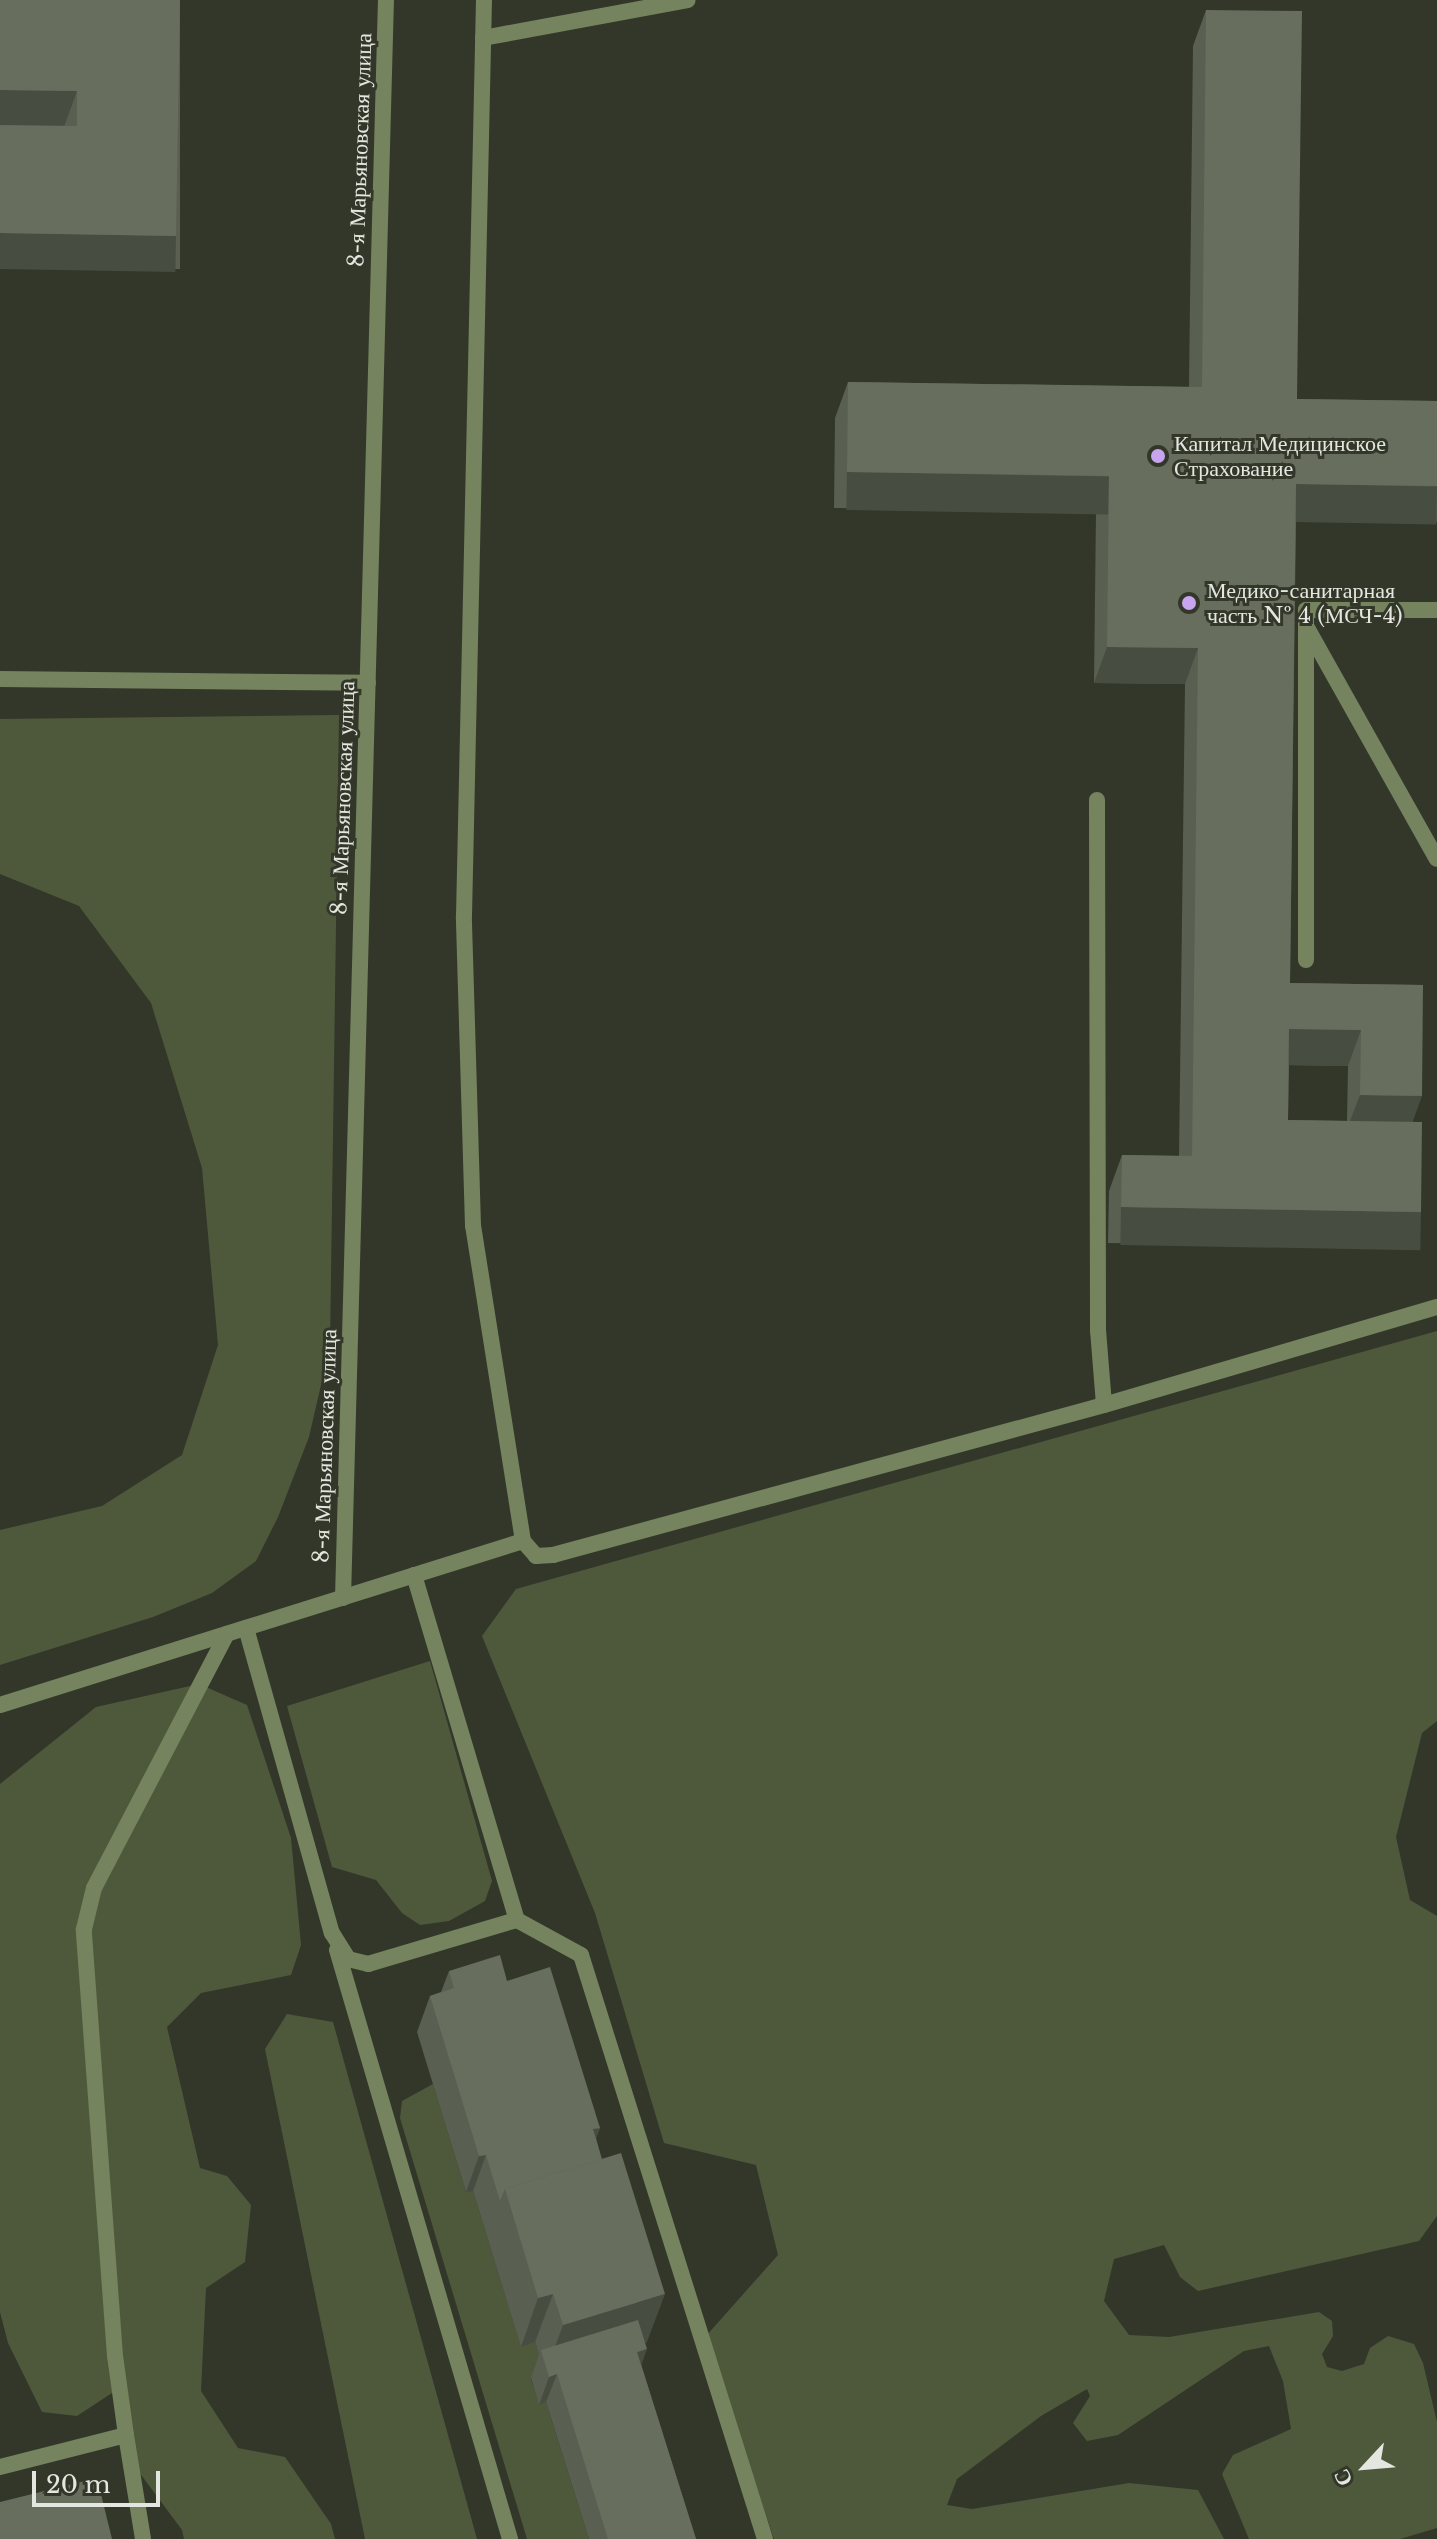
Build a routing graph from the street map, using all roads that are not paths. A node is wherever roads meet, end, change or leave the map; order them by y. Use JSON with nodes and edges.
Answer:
{"nodes":[{"id":1,"x":386,"y":0,"type":"edge"},
{"id":2,"x":484,"y":0,"type":"edge"},
{"id":3,"x":688,"y":0,"type":"edge"},
{"id":4,"x":483,"y":38,"type":"junction"},
{"id":5,"x":1437,"y":610,"type":"edge"},
{"id":6,"x":1306,"y":625,"type":"junction"},
{"id":7,"x":0,"y":679,"type":"edge"},
{"id":8,"x":368,"y":683,"type":"junction"},
{"id":9,"x":1097,"y":800,"type":"dead end"},
{"id":10,"x":1437,"y":859,"type":"edge"},
{"id":11,"x":1306,"y":960,"type":"dead end"},
{"id":12,"x":1437,"y":1307,"type":"edge"},
{"id":13,"x":1104,"y":1405,"type":"junction"},
{"id":14,"x":523,"y":1541,"type":"junction"},
{"id":15,"x":414,"y":1575,"type":"junction"},
{"id":16,"x":343,"y":1598,"type":"junction"},
{"id":17,"x":246,"y":1628,"type":"junction"},
{"id":18,"x":227,"y":1634,"type":"junction"},
{"id":19,"x":0,"y":1705,"type":"edge"},
{"id":20,"x":517,"y":1920,"type":"junction"},
{"id":21,"x":332,"y":1933,"type":"junction"},
{"id":22,"x":126,"y":2435,"type":"junction"},
{"id":23,"x":0,"y":2467,"type":"edge"},
{"id":24,"x":143,"y":2539,"type":"edge"},
{"id":25,"x":510,"y":2539,"type":"edge"},
{"id":26,"x":765,"y":2539,"type":"edge"}],
"edges":[{"from":1,"to":8,"type":"street","name":"8-я Марьяновская улица"},
{"from":2,"to":4,"type":"street"},
{"from":3,"to":4,"type":"street"},
{"from":4,"to":14,"type":"street"},
{"from":5,"to":6,"type":"street"},
{"from":6,"to":10,"type":"street"},
{"from":6,"to":11,"type":"street"},
{"from":7,"to":8,"type":"street"},
{"from":8,"to":16,"type":"street","name":"8-я Марьяновская улица"},
{"from":9,"to":13,"type":"street"},
{"from":12,"to":13,"type":"street"},
{"from":13,"to":14,"type":"street"},
{"from":14,"to":15,"type":"street"},
{"from":15,"to":16,"type":"street"},
{"from":15,"to":20,"type":"street"},
{"from":16,"to":17,"type":"street"},
{"from":17,"to":18,"type":"street"},
{"from":17,"to":21,"type":"street"},
{"from":18,"to":19,"type":"street"},
{"from":18,"to":22,"type":"street"},
{"from":20,"to":21,"type":"street"},
{"from":20,"to":26,"type":"street"},
{"from":21,"to":25,"type":"street"},
{"from":22,"to":23,"type":"street"},
{"from":22,"to":24,"type":"street"}]}
